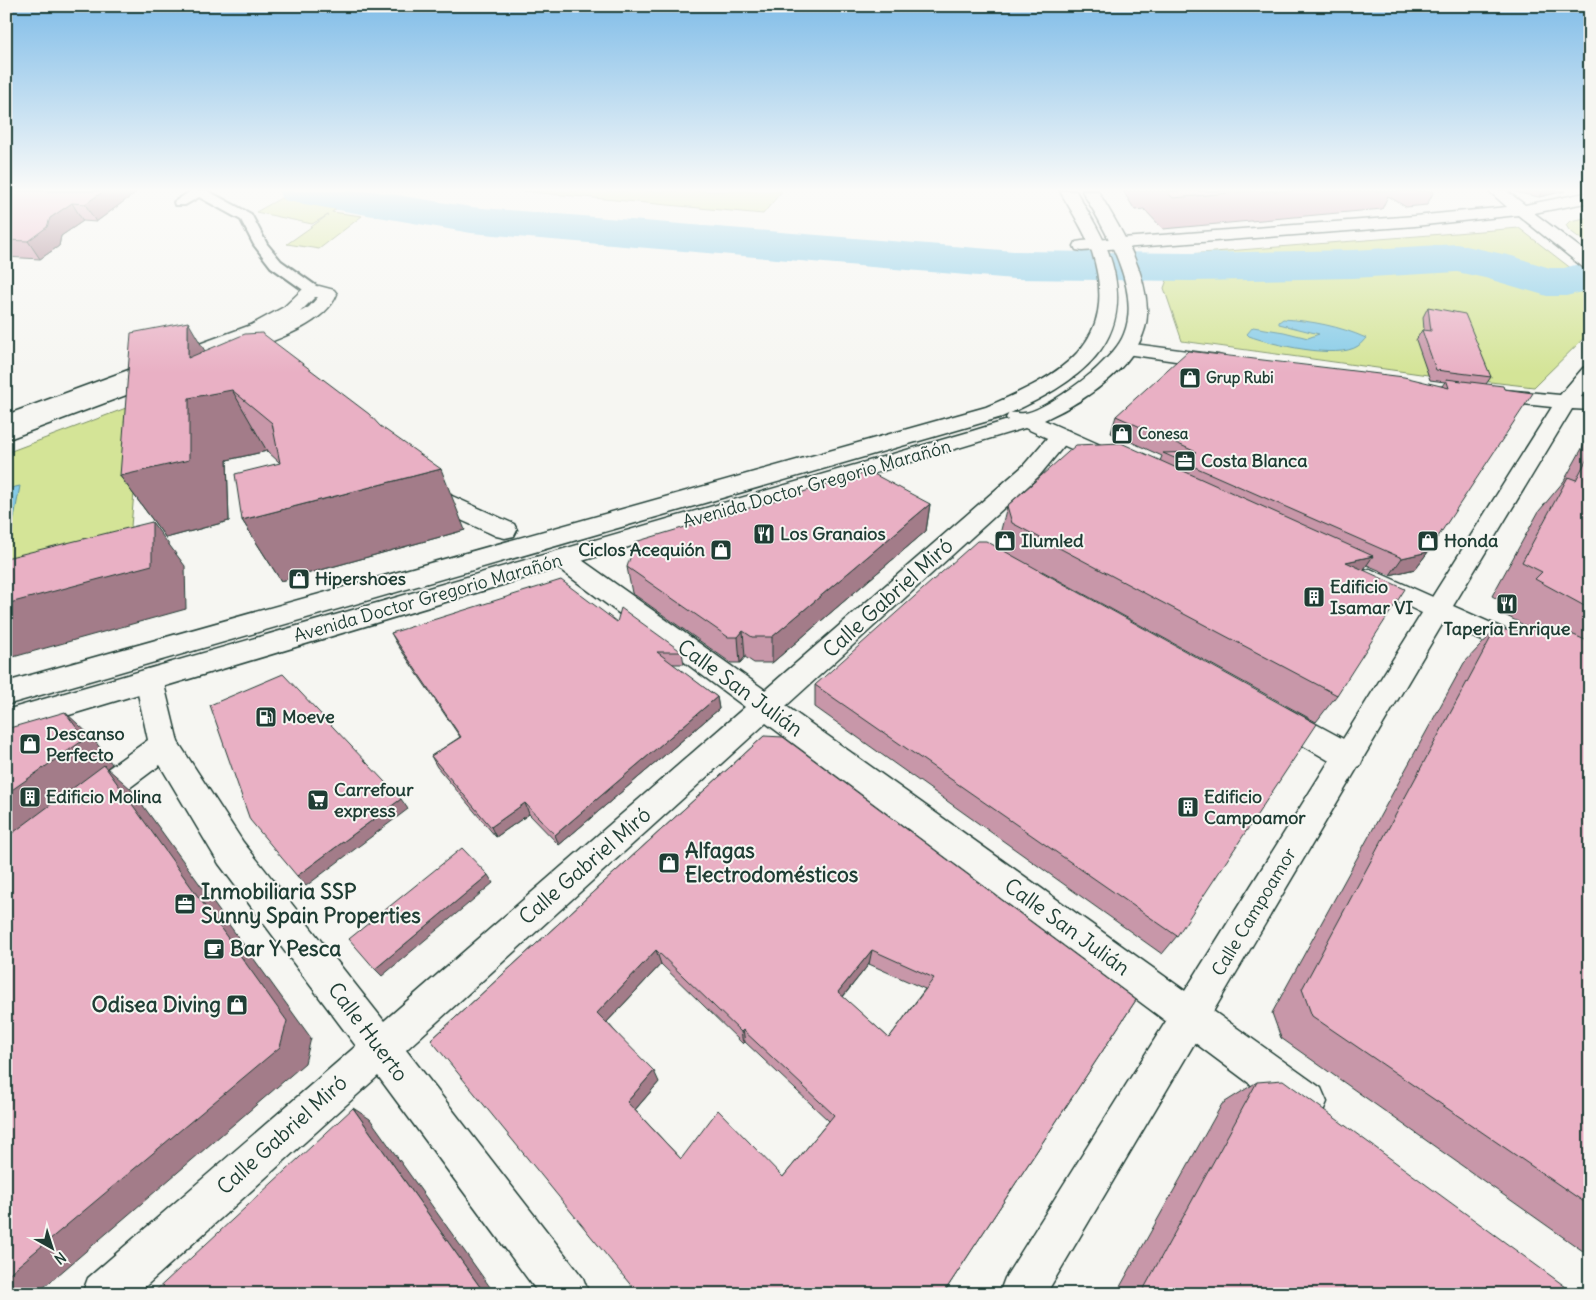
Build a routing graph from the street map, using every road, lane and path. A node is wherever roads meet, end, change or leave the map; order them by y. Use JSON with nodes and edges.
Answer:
{"nodes":[{"id":1,"x":266,"y":252,"type":"edge"},
{"id":2,"x":1094,"y":252,"type":"edge"},
{"id":3,"x":1124,"y":252,"type":"edge"},
{"id":4,"x":1574,"y":252,"type":"edge"},
{"id":5,"x":1590,"y":264,"type":"edge"},
{"id":6,"x":314,"y":291,"type":"junction"},
{"id":7,"x":1132,"y":350,"type":"junction"},
{"id":8,"x":1240,"y":364,"type":"edge"},
{"id":9,"x":1590,"y":372,"type":"edge"},
{"id":10,"x":1477,"y":394,"type":"edge"},
{"id":11,"x":1565,"y":403,"type":"junction"},
{"id":12,"x":1590,"y":404,"type":"edge"},
{"id":13,"x":994,"y":412,"type":"junction"},
{"id":14,"x":1027,"y":421,"type":"junction"},
{"id":15,"x":6,"y":422,"type":"edge"},
{"id":16,"x":1072,"y":424,"type":"junction"},
{"id":17,"x":6,"y":433,"type":"edge"},
{"id":18,"x":1134,"y":469,"type":"edge"},
{"id":19,"x":406,"y":471,"type":"edge"},
{"id":20,"x":505,"y":530,"type":"dead end"},
{"id":21,"x":563,"y":559,"type":"junction"},
{"id":22,"x":1349,"y":568,"type":"edge"},
{"id":23,"x":1438,"y":609,"type":"junction"},
{"id":24,"x":1590,"y":679,"type":"edge"},
{"id":25,"x":149,"y":680,"type":"junction"},
{"id":26,"x":6,"y":694,"type":"edge"},
{"id":27,"x":1255,"y":704,"type":"edge"},
{"id":28,"x":765,"y":707,"type":"junction"},
{"id":29,"x":6,"y":722,"type":"edge"},
{"id":30,"x":164,"y":745,"type":"junction"},
{"id":31,"x":1349,"y":757,"type":"junction"},
{"id":32,"x":70,"y":815,"type":"edge"},
{"id":33,"x":1190,"y":1017,"type":"junction"},
{"id":34,"x":380,"y":1047,"type":"junction"},
{"id":35,"x":1334,"y":1122,"type":"edge"},
{"id":36,"x":104,"y":1294,"type":"edge"},
{"id":37,"x":567,"y":1294,"type":"edge"},
{"id":38,"x":1021,"y":1294,"type":"edge"}],
"edges":[{"from":1,"to":6,"type":"lane"},
{"from":2,"to":13,"type":"street","name":"Avenida Doctor Gregorio Marañón"},
{"from":3,"to":7,"type":"street"},
{"from":4,"to":5,"type":"street"},
{"from":6,"to":15,"type":"street"},
{"from":6,"to":17,"type":"street"},
{"from":7,"to":8,"type":"street"},
{"from":7,"to":14,"type":"street","name":"Avenida Doctor Gregorio Marañón"},
{"from":7,"to":16,"type":"street","name":"Calle Gabriel Miró"},
{"from":9,"to":11,"type":"street","name":"Calle Campoamor"},
{"from":10,"to":11,"type":"street"},
{"from":11,"to":12,"type":"street"},
{"from":11,"to":23,"type":"street","name":"Calle Campoamor"},
{"from":13,"to":14,"type":"street"},
{"from":13,"to":26,"type":"street","name":"Avenida Doctor Gregorio Marañón"},
{"from":14,"to":16,"type":"street"},
{"from":14,"to":21,"type":"street","name":"Avenida Doctor Gregorio Marañón"},
{"from":16,"to":18,"type":"street"},
{"from":16,"to":28,"type":"street","name":"Calle Gabriel Miró"},
{"from":19,"to":20,"type":"street"},
{"from":21,"to":25,"type":"street","name":"Avenida Doctor Gregorio Marañón"},
{"from":21,"to":28,"type":"street","name":"Calle San Julián"},
{"from":22,"to":23,"type":"street"},
{"from":23,"to":24,"type":"street"},
{"from":23,"to":31,"type":"street","name":"Calle Campoamor"},
{"from":25,"to":29,"type":"street","name":"Avenida Doctor Gregorio Marañón"},
{"from":25,"to":30,"type":"street","name":"Calle Huerto"},
{"from":27,"to":31,"type":"street"},
{"from":28,"to":33,"type":"street","name":"Calle San Julián"},
{"from":28,"to":34,"type":"street","name":"Calle Gabriel Miró"},
{"from":30,"to":32,"type":"street"},
{"from":30,"to":34,"type":"street","name":"Calle Huerto"},
{"from":31,"to":33,"type":"street","name":"Calle Campoamor"},
{"from":33,"to":35,"type":"street","name":"Calle San Julián"},
{"from":33,"to":38,"type":"street","name":"Calle Campoamor"},
{"from":34,"to":36,"type":"street","name":"Calle Gabriel Miró"},
{"from":34,"to":37,"type":"street","name":"Calle Huerto"}]}
